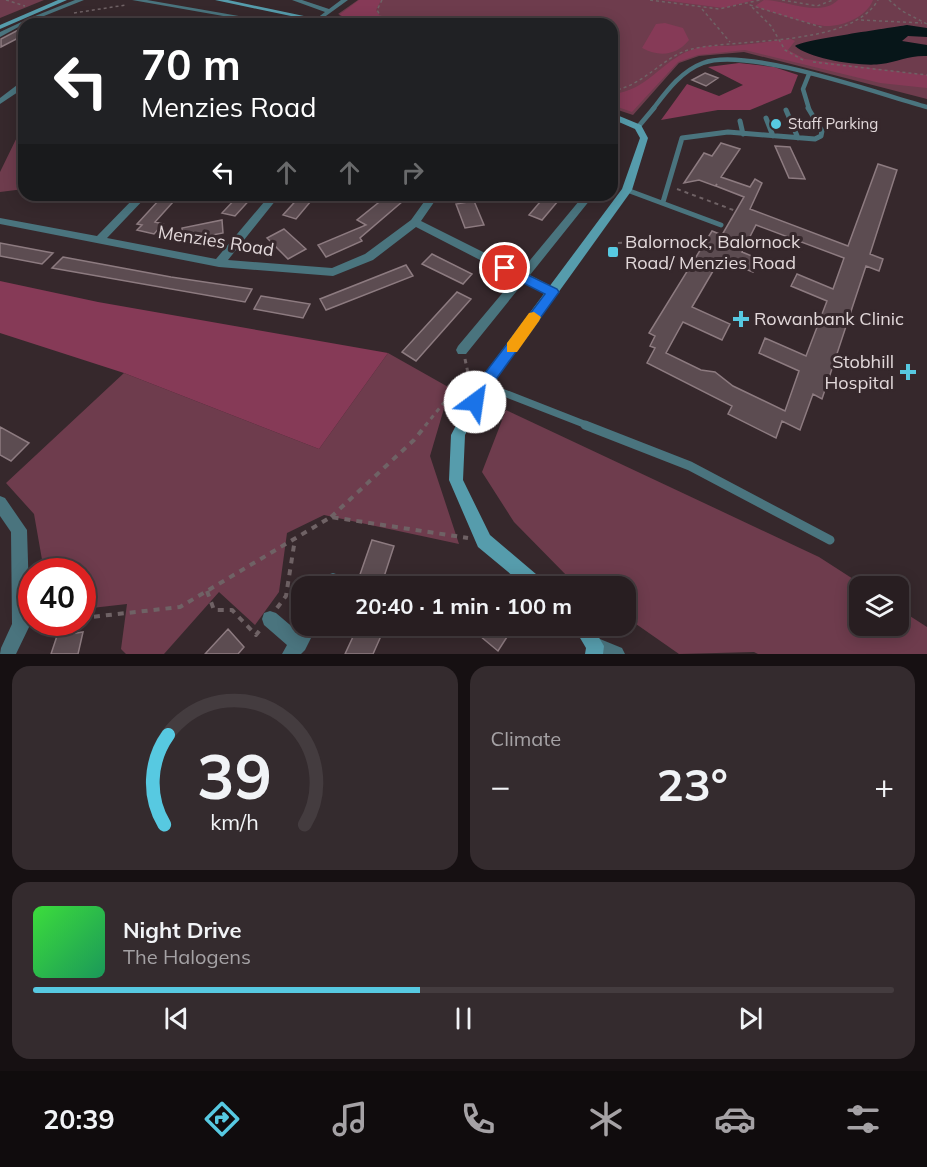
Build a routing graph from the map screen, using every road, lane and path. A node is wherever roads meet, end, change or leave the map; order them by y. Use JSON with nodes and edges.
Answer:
{"nodes":[{"id":1,"x":6,"y":0,"type":"edge"},
{"id":2,"x":54,"y":0,"type":"edge"},
{"id":3,"x":64,"y":0,"type":"edge"},
{"id":4,"x":81,"y":0,"type":"edge"},
{"id":5,"x":135,"y":0,"type":"edge"},
{"id":6,"x":218,"y":0,"type":"edge"},
{"id":7,"x":295,"y":0,"type":"edge"},
{"id":8,"x":345,"y":0,"type":"edge"},
{"id":9,"x":382,"y":0,"type":"edge"},
{"id":10,"x":650,"y":0,"type":"edge"},
{"id":11,"x":760,"y":0,"type":"edge"},
{"id":12,"x":782,"y":0,"type":"edge"},
{"id":13,"x":833,"y":0,"type":"edge"},
{"id":14,"x":878,"y":0,"type":"edge"},
{"id":15,"x":889,"y":0,"type":"edge"},
{"id":16,"x":149,"y":2,"type":"junction"},
{"id":17,"x":750,"y":5,"type":"junction"},
{"id":18,"x":33,"y":8,"type":"junction"},
{"id":19,"x":702,"y":9,"type":"junction"},
{"id":20,"x":329,"y":11,"type":"junction"},
{"id":21,"x":67,"y":14,"type":"dead end"},
{"id":22,"x":21,"y":18,"type":"edge"},
{"id":23,"x":35,"y":18,"type":"edge"},
{"id":24,"x":246,"y":18,"type":"edge"},
{"id":25,"x":314,"y":18,"type":"edge"},
{"id":26,"x":320,"y":18,"type":"edge"},
{"id":27,"x":383,"y":18,"type":"edge"},
{"id":28,"x":18,"y":19,"type":"edge"},
{"id":29,"x":858,"y":20,"type":"junction"},
{"id":30,"x":0,"y":22,"type":"edge"},
{"id":31,"x":922,"y":23,"type":"junction"},
{"id":32,"x":927,"y":24,"type":"edge"},
{"id":33,"x":18,"y":26,"type":"edge"},
{"id":34,"x":0,"y":27,"type":"edge"},
{"id":35,"x":827,"y":29,"type":"junction"},
{"id":36,"x":0,"y":35,"type":"edge"},
{"id":37,"x":777,"y":38,"type":"junction"},
{"id":38,"x":730,"y":42,"type":"junction"},
{"id":39,"x":809,"y":74,"type":"junction"},
{"id":40,"x":927,"y":75,"type":"edge"},
{"id":41,"x":18,"y":88,"type":"edge"},
{"id":42,"x":618,"y":91,"type":"edge"},
{"id":43,"x":0,"y":102,"type":"edge"},
{"id":44,"x":927,"y":107,"type":"edge"},
{"id":45,"x":786,"y":110,"type":"dead end"},
{"id":46,"x":766,"y":118,"type":"dead end"},
{"id":47,"x":618,"y":119,"type":"edge"},
{"id":48,"x":740,"y":121,"type":"dead end"},
{"id":49,"x":638,"y":127,"type":"junction"},
{"id":50,"x":743,"y":134,"type":"junction"},
{"id":51,"x":773,"y":136,"type":"junction"},
{"id":52,"x":798,"y":138,"type":"junction"},
{"id":53,"x":667,"y":186,"type":"junction"},
{"id":54,"x":627,"y":190,"type":"junction"},
{"id":55,"x":137,"y":201,"type":"edge"},
{"id":56,"x":270,"y":201,"type":"edge"},
{"id":57,"x":430,"y":201,"type":"edge"},
{"id":58,"x":583,"y":201,"type":"edge"},
{"id":59,"x":663,"y":202,"type":"junction"},
{"id":60,"x":736,"y":211,"type":"dead end"},
{"id":61,"x":0,"y":222,"type":"edge"},
{"id":62,"x":415,"y":222,"type":"junction"},
{"id":63,"x":721,"y":225,"type":"dead end"},
{"id":64,"x":100,"y":239,"type":"junction"},
{"id":65,"x":641,"y":242,"type":"dead end"},
{"id":66,"x":618,"y":243,"type":"dead end"},
{"id":67,"x":219,"y":263,"type":"junction"},
{"id":68,"x":523,"y":277,"type":"junction"},
{"id":69,"x":553,"y":292,"type":"junction"},
{"id":70,"x":462,"y":350,"type":"joint"},
{"id":71,"x":468,"y":373,"type":"junction"},
{"id":72,"x":484,"y":385,"type":"junction"},
{"id":73,"x":0,"y":503,"type":"edge"},
{"id":74,"x":331,"y":517,"type":"junction"},
{"id":75,"x":295,"y":539,"type":"junction"},
{"id":76,"x":830,"y":540,"type":"dead end"},
{"id":77,"x":484,"y":541,"type":"junction"},
{"id":78,"x":525,"y":576,"type":"edge"},
{"id":79,"x":207,"y":591,"type":"junction"},
{"id":80,"x":96,"y":616,"type":"edge"},
{"id":81,"x":270,"y":619,"type":"junction"},
{"id":82,"x":303,"y":636,"type":"edge"},
{"id":83,"x":587,"y":636,"type":"edge"},
{"id":84,"x":295,"y":649,"type":"edge"},
{"id":85,"x":595,"y":650,"type":"edge"},
{"id":86,"x":7,"y":654,"type":"edge"},
{"id":87,"x":616,"y":654,"type":"edge"}],
"edges":[{"from":1,"to":18,"type":"path"},
{"from":2,"to":18,"type":"street"},
{"from":3,"to":22,"type":"street"},
{"from":4,"to":23,"type":"street"},
{"from":5,"to":16,"type":"street"},
{"from":6,"to":25,"type":"street"},
{"from":7,"to":20,"type":"street"},
{"from":8,"to":20,"type":"street"},
{"from":9,"to":27,"type":"path"},
{"from":10,"to":19,"type":"path"},
{"from":11,"to":17,"type":"path"},
{"from":12,"to":13,"type":"path"},
{"from":14,"to":29,"type":"path"},
{"from":15,"to":31,"type":"path"},
{"from":16,"to":21,"type":"path"},
{"from":16,"to":24,"type":"street"},
{"from":17,"to":19,"type":"path"},
{"from":17,"to":35,"type":"path"},
{"from":17,"to":37,"type":"path"},
{"from":18,"to":30,"type":"street"},
{"from":19,"to":38,"type":"path"},
{"from":20,"to":26,"type":"street"},
{"from":28,"to":34,"type":"street"},
{"from":29,"to":31,"type":"path"},
{"from":29,"to":35,"type":"path"},
{"from":31,"to":32,"type":"path"},
{"from":33,"to":36,"type":"street"},
{"from":35,"to":37,"type":"path"},
{"from":37,"to":38,"type":"path"},
{"from":37,"to":40,"type":"path"},
{"from":38,"to":42,"type":"path"},
{"from":39,"to":44,"type":"lane"},
{"from":39,"to":49,"type":"lane"},
{"from":39,"to":52,"type":"lane"},
{"from":41,"to":43,"type":"street"},
{"from":45,"to":52,"type":"lane"},
{"from":46,"to":51,"type":"lane"},
{"from":47,"to":49,"type":"street"},
{"from":48,"to":50,"type":"lane"},
{"from":49,"to":54,"type":"street"},
{"from":50,"to":51,"type":"lane"},
{"from":50,"to":53,"type":"lane"},
{"from":51,"to":52,"type":"lane"},
{"from":53,"to":59,"type":"lane"},
{"from":53,"to":60,"type":"path"},
{"from":54,"to":59,"type":"lane"},
{"from":54,"to":69,"type":"street"},
{"from":55,"to":64,"type":"street"},
{"from":56,"to":67,"type":"street"},
{"from":57,"to":62,"type":"street","name":"Menzies Road"},
{"from":58,"to":68,"type":"street"},
{"from":59,"to":63,"type":"lane"},
{"from":61,"to":64,"type":"street","name":"Menzies Road"},
{"from":62,"to":67,"type":"street","name":"Menzies Road"},
{"from":62,"to":68,"type":"street"},
{"from":64,"to":67,"type":"street","name":"Menzies Road"},
{"from":65,"to":66,"type":"path"},
{"from":68,"to":69,"type":"street"},
{"from":68,"to":70,"type":"street"},
{"from":69,"to":72,"type":"street"},
{"from":70,"to":71,"type":"path"},
{"from":71,"to":72,"type":"path"},
{"from":71,"to":74,"type":"path"},
{"from":72,"to":76,"type":"lane"},
{"from":72,"to":77,"type":"street"},
{"from":73,"to":86,"type":"street"},
{"from":74,"to":75,"type":"path"},
{"from":74,"to":77,"type":"path"},
{"from":75,"to":79,"type":"path"},
{"from":75,"to":81,"type":"path"},
{"from":77,"to":78,"type":"street"},
{"from":79,"to":80,"type":"path"},
{"from":79,"to":81,"type":"path"},
{"from":81,"to":84,"type":"street"},
{"from":82,"to":84,"type":"street"},
{"from":83,"to":85,"type":"street"},
{"from":85,"to":87,"type":"street"}]}
